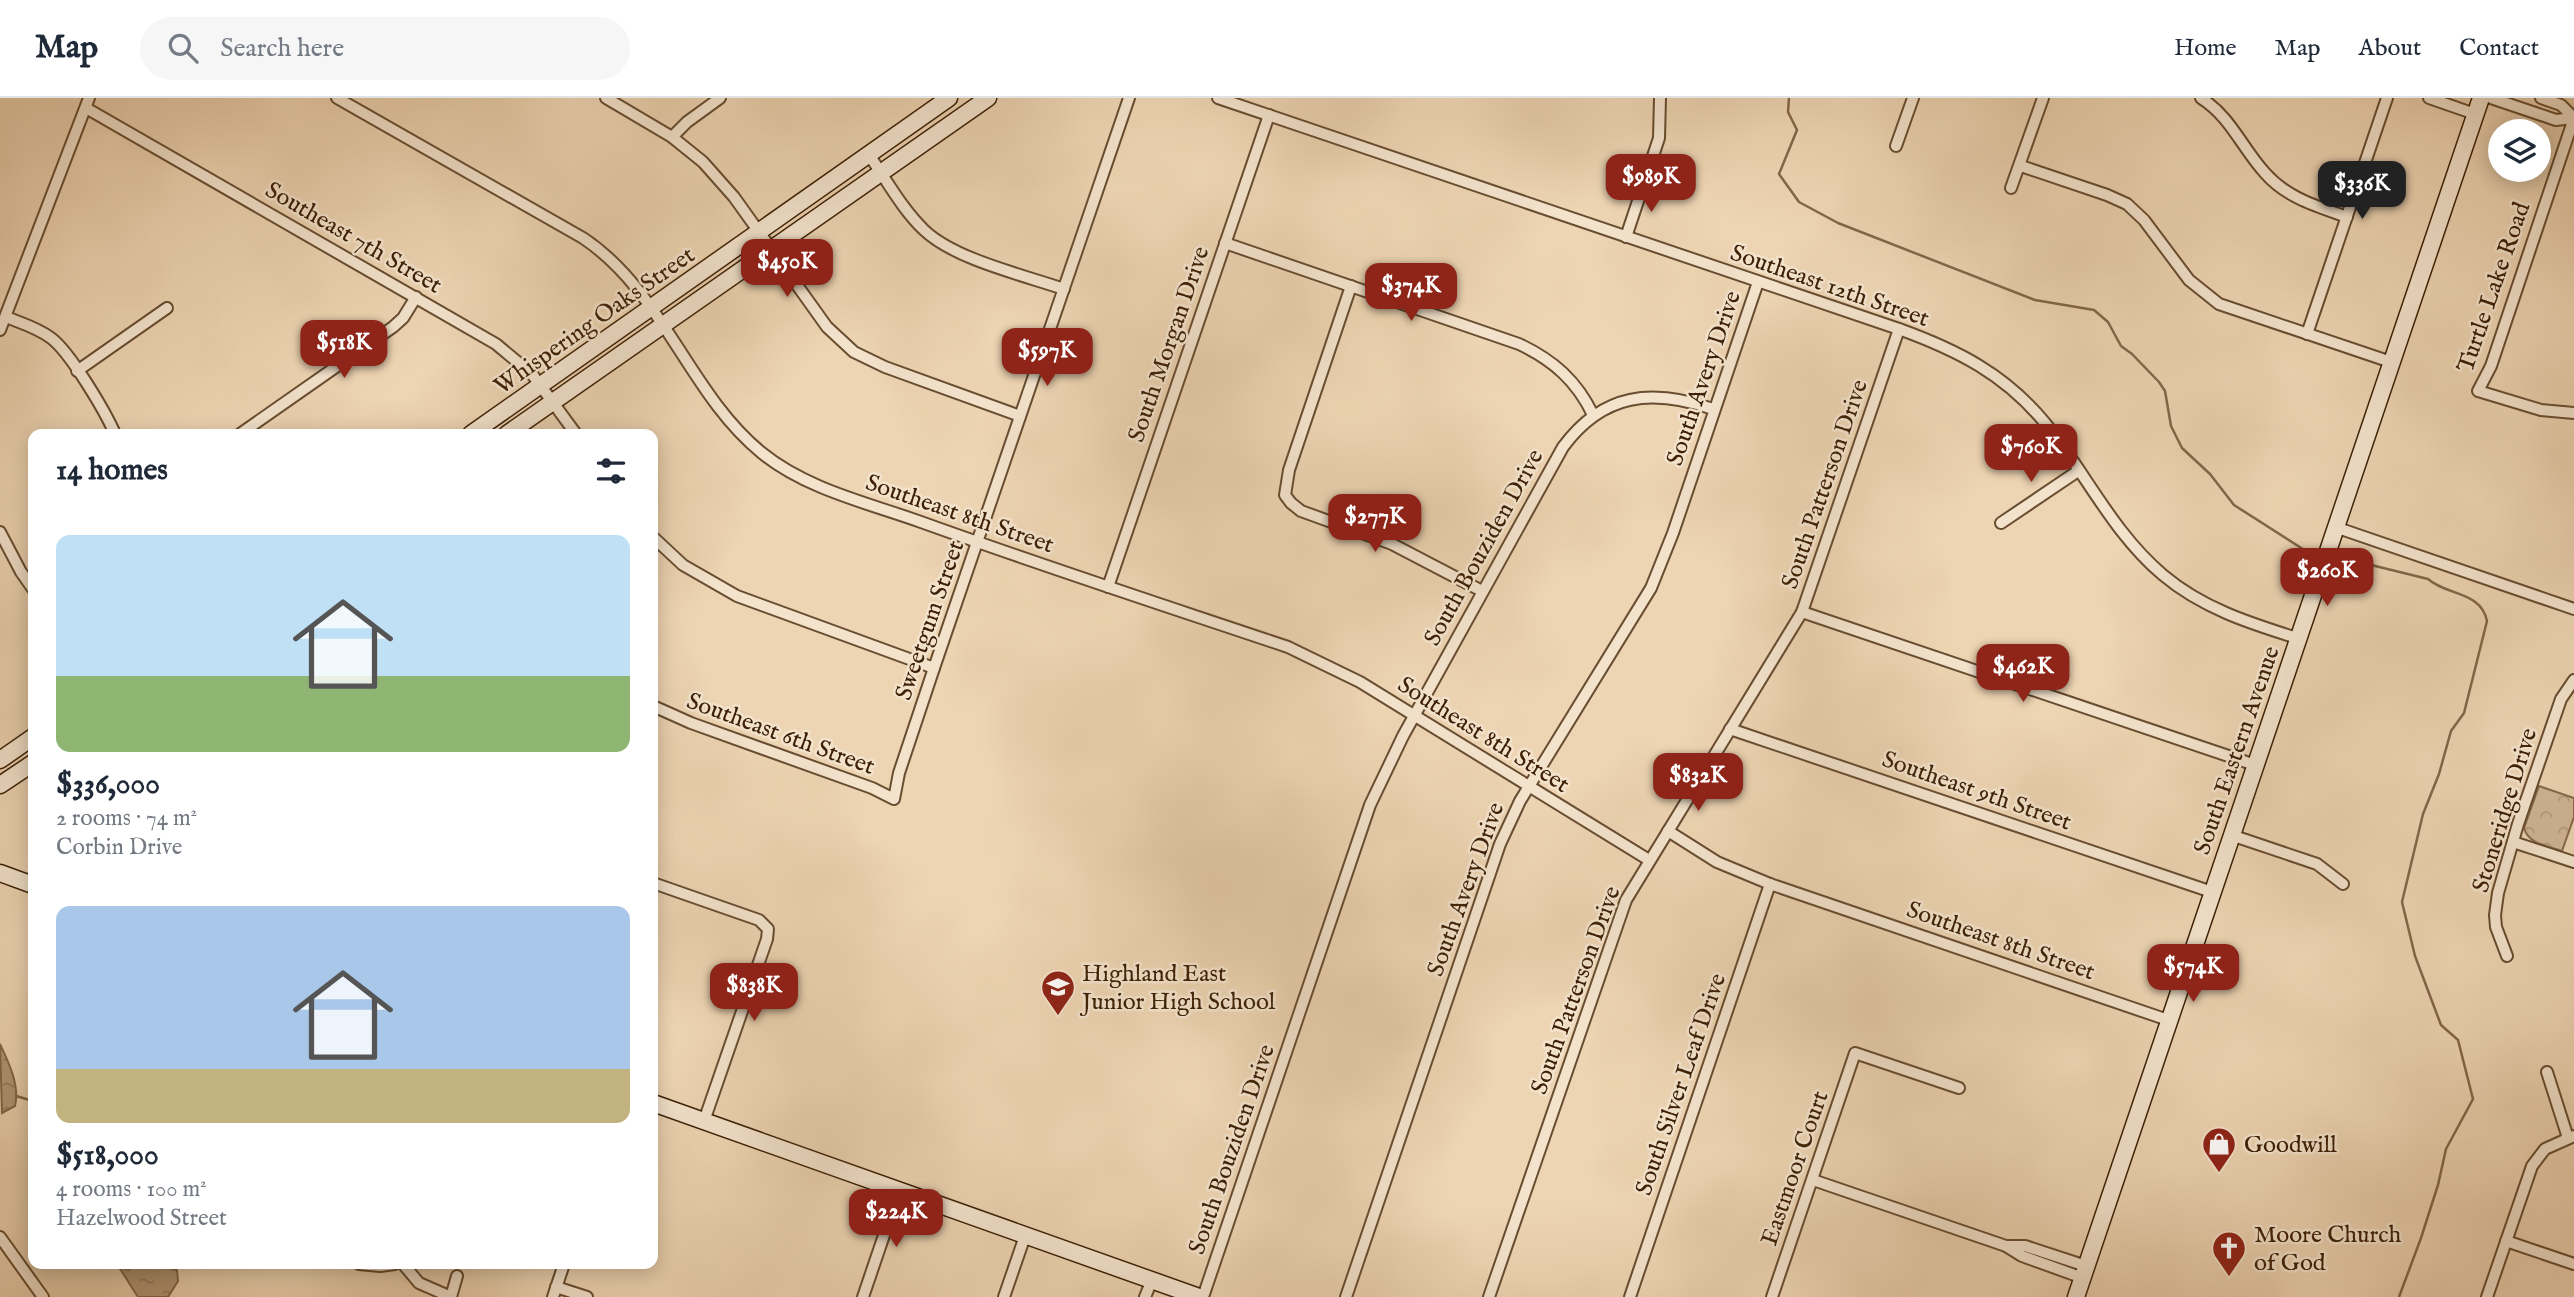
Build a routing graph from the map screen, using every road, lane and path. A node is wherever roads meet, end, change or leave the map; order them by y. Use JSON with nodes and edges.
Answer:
{"nodes":[{"id":1,"x":337,"y":98,"type":"edge"},
{"id":2,"x":606,"y":98,"type":"edge"},
{"id":3,"x":720,"y":98,"type":"edge"},
{"id":4,"x":949,"y":98,"type":"edge"},
{"id":5,"x":988,"y":98,"type":"edge"},
{"id":6,"x":1129,"y":98,"type":"edge"},
{"id":7,"x":1218,"y":98,"type":"edge"},
{"id":8,"x":1660,"y":98,"type":"edge"},
{"id":9,"x":1913,"y":98,"type":"edge"},
{"id":10,"x":2043,"y":98,"type":"edge"},
{"id":11,"x":2200,"y":98,"type":"edge"},
{"id":12,"x":2387,"y":98,"type":"edge"},
{"id":13,"x":2429,"y":98,"type":"edge"},
{"id":14,"x":2481,"y":98,"type":"edge"},
{"id":15,"x":2491,"y":98,"type":"edge"},
{"id":16,"x":2541,"y":98,"type":"edge"},
{"id":17,"x":88,"y":103,"type":"edge"},
{"id":18,"x":2475,"y":114,"type":"junction"},
{"id":19,"x":1269,"y":115,"type":"junction"},
{"id":20,"x":2574,"y":118,"type":"edge"},
{"id":21,"x":672,"y":137,"type":"junction"},
{"id":22,"x":1896,"y":146,"type":"dead end"},
{"id":23,"x":869,"y":155,"type":"junction"},
{"id":24,"x":2021,"y":166,"type":"junction"},
{"id":25,"x":881,"y":173,"type":"junction"},
{"id":26,"x":2011,"y":188,"type":"dead end"},
{"id":27,"x":2347,"y":216,"type":"junction"},
{"id":28,"x":759,"y":232,"type":"junction"},
{"id":29,"x":1626,"y":237,"type":"junction"},
{"id":30,"x":1225,"y":243,"type":"junction"},
{"id":31,"x":771,"y":250,"type":"junction"},
{"id":32,"x":1758,"y":282,"type":"junction"},
{"id":33,"x":1350,"y":286,"type":"junction"},
{"id":34,"x":1063,"y":289,"type":"junction"},
{"id":35,"x":416,"y":297,"type":"junction"},
{"id":36,"x":167,"y":308,"type":"dead end"},
{"id":37,"x":652,"y":308,"type":"junction"},
{"id":38,"x":6,"y":317,"type":"junction"},
{"id":39,"x":663,"y":326,"type":"junction"},
{"id":40,"x":1899,"y":329,"type":"junction"},
{"id":41,"x":0,"y":331,"type":"edge"},
{"id":42,"x":2307,"y":334,"type":"junction"},
{"id":43,"x":2391,"y":362,"type":"junction"},
{"id":44,"x":77,"y":371,"type":"junction"},
{"id":45,"x":541,"y":385,"type":"junction"},
{"id":46,"x":553,"y":402,"type":"junction"},
{"id":47,"x":1713,"y":409,"type":"junction"},
{"id":48,"x":2574,"y":413,"type":"edge"},
{"id":49,"x":1593,"y":415,"type":"junction"},
{"id":50,"x":1020,"y":416,"type":"junction"},
{"id":51,"x":113,"y":429,"type":"edge"},
{"id":52,"x":247,"y":429,"type":"edge"},
{"id":53,"x":478,"y":429,"type":"edge"},
{"id":54,"x":514,"y":429,"type":"edge"},
{"id":55,"x":572,"y":429,"type":"edge"},
{"id":56,"x":2078,"y":471,"type":"junction"},
{"id":57,"x":2001,"y":523,"type":"dead end"},
{"id":58,"x":2335,"y":527,"type":"junction"},
{"id":59,"x":0,"y":532,"type":"edge"},
{"id":60,"x":658,"y":542,"type":"edge"},
{"id":61,"x":978,"y":542,"type":"junction"},
{"id":62,"x":28,"y":582,"type":"edge"},
{"id":63,"x":1108,"y":587,"type":"junction"},
{"id":64,"x":1482,"y":592,"type":"junction"},
{"id":65,"x":2574,"y":609,"type":"edge"},
{"id":66,"x":1802,"y":612,"type":"junction"},
{"id":67,"x":2297,"y":638,"type":"junction"},
{"id":68,"x":934,"y":668,"type":"junction"},
{"id":69,"x":2574,"y":680,"type":"edge"},
{"id":70,"x":658,"y":708,"type":"edge"},
{"id":71,"x":1415,"y":715,"type":"junction"},
{"id":72,"x":1730,"y":729,"type":"junction"},
{"id":73,"x":28,"y":741,"type":"edge"},
{"id":74,"x":0,"y":761,"type":"edge"},
{"id":75,"x":28,"y":765,"type":"edge"},
{"id":76,"x":2255,"y":765,"type":"junction"},
{"id":77,"x":0,"y":785,"type":"edge"},
{"id":78,"x":1529,"y":787,"type":"junction"},
{"id":79,"x":894,"y":799,"type":"joint"},
{"id":80,"x":1668,"y":831,"type":"junction"},
{"id":81,"x":2231,"y":835,"type":"junction"},
{"id":82,"x":2513,"y":842,"type":"junction"},
{"id":83,"x":1649,"y":860,"type":"junction"},
{"id":84,"x":2574,"y":862,"type":"edge"},
{"id":85,"x":0,"y":873,"type":"edge"},
{"id":86,"x":28,"y":883,"type":"edge"},
{"id":87,"x":1770,"y":884,"type":"junction"},
{"id":88,"x":2343,"y":884,"type":"dead end"},
{"id":89,"x":658,"y":885,"type":"edge"},
{"id":90,"x":2212,"y":892,"type":"junction"},
{"id":91,"x":2507,"y":956,"type":"dead end"},
{"id":92,"x":2168,"y":1020,"type":"junction"},
{"id":93,"x":2546,"y":1072,"type":"dead end"},
{"id":94,"x":1959,"y":1088,"type":"dead end"},
{"id":95,"x":658,"y":1105,"type":"edge"},
{"id":96,"x":704,"y":1121,"type":"junction"},
{"id":97,"x":2571,"y":1137,"type":"edge"},
{"id":98,"x":1813,"y":1180,"type":"junction"},
{"id":99,"x":899,"y":1191,"type":"junction"},
{"id":100,"x":1025,"y":1236,"type":"junction"},
{"id":101,"x":2506,"y":1241,"type":"junction"},
{"id":102,"x":2,"y":1245,"type":"edge"},
{"id":103,"x":2574,"y":1264,"type":"edge"},
{"id":104,"x":407,"y":1269,"type":"edge"},
{"id":105,"x":562,"y":1269,"type":"edge"},
{"id":106,"x":2085,"y":1272,"type":"junction"},
{"id":107,"x":457,"y":1276,"type":"dead end"},
{"id":108,"x":1152,"y":1280,"type":"junction"},
{"id":109,"x":555,"y":1292,"type":"edge"},
{"id":110,"x":43,"y":1297,"type":"edge"},
{"id":111,"x":587,"y":1297,"type":"edge"},
{"id":112,"x":863,"y":1297,"type":"edge"},
{"id":113,"x":1004,"y":1297,"type":"edge"},
{"id":114,"x":1146,"y":1297,"type":"edge"},
{"id":115,"x":1201,"y":1297,"type":"edge"},
{"id":116,"x":1346,"y":1297,"type":"edge"},
{"id":117,"x":1489,"y":1297,"type":"edge"},
{"id":118,"x":1630,"y":1297,"type":"edge"},
{"id":119,"x":1772,"y":1297,"type":"edge"},
{"id":120,"x":2076,"y":1297,"type":"edge"},
{"id":121,"x":2487,"y":1297,"type":"edge"}],
"edges":[{"from":1,"to":37,"type":"street","name":"Southeast 8th Street"},
{"from":2,"to":21,"type":"street"},
{"from":3,"to":21,"type":"street"},
{"from":4,"to":23,"type":"main road","name":"Whispering Oaks Street"},
{"from":5,"to":25,"type":"main road","name":"Whispering Oaks Street"},
{"from":6,"to":34,"type":"street","name":"Sweetgum Street"},
{"from":7,"to":19,"type":"street","name":"Southeast 12th Street"},
{"from":8,"to":29,"type":"street"},
{"from":9,"to":22,"type":"street"},
{"from":10,"to":24,"type":"street"},
{"from":11,"to":27,"type":"street"},
{"from":12,"to":27,"type":"street"},
{"from":13,"to":18,"type":"street"},
{"from":14,"to":18,"type":"main road","name":"South Eastern Avenue"},
{"from":15,"to":16,"type":"street"},
{"from":17,"to":35,"type":"street","name":"Southeast 7th Street"},
{"from":17,"to":38,"type":"street"},
{"from":18,"to":43,"type":"main road","name":"South Eastern Avenue"},
{"from":19,"to":29,"type":"street","name":"Southeast 12th Street"},
{"from":19,"to":30,"type":"street","name":"South Morgan Drive"},
{"from":20,"to":48,"type":"street","name":"Turtle Lake Road"},
{"from":21,"to":28,"type":"street"},
{"from":23,"to":25,"type":"street"},
{"from":23,"to":28,"type":"main road","name":"Whispering Oaks Street"},
{"from":24,"to":26,"type":"street"},
{"from":24,"to":42,"type":"street"},
{"from":25,"to":31,"type":"main road","name":"Whispering Oaks Street"},
{"from":25,"to":34,"type":"street"},
{"from":27,"to":42,"type":"street"},
{"from":28,"to":31,"type":"street"},
{"from":28,"to":37,"type":"main road","name":"Whispering Oaks Street"},
{"from":29,"to":32,"type":"street","name":"Southeast 12th Street"},
{"from":30,"to":33,"type":"street"},
{"from":30,"to":63,"type":"street","name":"South Morgan Drive"},
{"from":31,"to":39,"type":"main road","name":"Whispering Oaks Street"},
{"from":31,"to":50,"type":"street"},
{"from":32,"to":40,"type":"street","name":"Southeast 12th Street"},
{"from":32,"to":47,"type":"street","name":"South Avery Drive"},
{"from":33,"to":49,"type":"street"},
{"from":33,"to":64,"type":"street"},
{"from":34,"to":50,"type":"street","name":"Sweetgum Street"},
{"from":35,"to":45,"type":"street","name":"Southeast 7th Street"},
{"from":35,"to":52,"type":"street"},
{"from":36,"to":44,"type":"street"},
{"from":37,"to":39,"type":"street","name":"Southeast 8th Street"},
{"from":37,"to":45,"type":"main road","name":"Whispering Oaks Street"},
{"from":38,"to":41,"type":"street"},
{"from":38,"to":44,"type":"street"},
{"from":39,"to":46,"type":"main road","name":"Whispering Oaks Street"},
{"from":39,"to":61,"type":"street","name":"Southeast 8th Street"},
{"from":40,"to":56,"type":"street","name":"Southeast 12th Street"},
{"from":40,"to":66,"type":"street","name":"South Patterson Drive"},
{"from":42,"to":43,"type":"street"},
{"from":43,"to":58,"type":"main road","name":"South Eastern Avenue"},
{"from":44,"to":51,"type":"street"},
{"from":45,"to":46,"type":"street","name":"Southeast 7th Street"},
{"from":45,"to":53,"type":"main road","name":"Whispering Oaks Street"},
{"from":46,"to":54,"type":"main road","name":"Whispering Oaks Street"},
{"from":46,"to":55,"type":"street","name":"Southeast 7th Street"},
{"from":47,"to":49,"type":"street","name":"South Bouziden Drive"},
{"from":47,"to":78,"type":"street","name":"South Avery Drive"},
{"from":49,"to":64,"type":"street","name":"South Bouziden Drive"},
{"from":50,"to":61,"type":"street","name":"Sweetgum Street"},
{"from":56,"to":57,"type":"street"},
{"from":56,"to":67,"type":"street","name":"Southeast 12th Street"},
{"from":58,"to":65,"type":"street"},
{"from":58,"to":67,"type":"main road","name":"South Eastern Avenue"},
{"from":59,"to":62,"type":"street"},
{"from":60,"to":68,"type":"street"},
{"from":61,"to":63,"type":"street","name":"Southeast 8th Street"},
{"from":61,"to":68,"type":"street","name":"Sweetgum Street"},
{"from":63,"to":71,"type":"street","name":"Southeast 8th Street"},
{"from":64,"to":71,"type":"street","name":"South Bouziden Drive"},
{"from":66,"to":72,"type":"street","name":"South Patterson Drive"},
{"from":66,"to":76,"type":"street"},
{"from":67,"to":76,"type":"main road","name":"South Eastern Avenue"},
{"from":68,"to":79,"type":"street","name":"Sweetgum Street"},
{"from":69,"to":82,"type":"street","name":"Stoneridge Drive"},
{"from":70,"to":79,"type":"street","name":"Southeast 6th Street"},
{"from":71,"to":78,"type":"street","name":"Southeast 8th Street"},
{"from":71,"to":115,"type":"street","name":"South Bouziden Drive"},
{"from":72,"to":80,"type":"street","name":"South Patterson Drive"},
{"from":72,"to":90,"type":"street","name":"Southeast 9th Street"},
{"from":73,"to":74,"type":"main road"},
{"from":75,"to":77,"type":"main road"},
{"from":76,"to":81,"type":"main road","name":"South Eastern Avenue"},
{"from":78,"to":83,"type":"street","name":"Southeast 8th Street"},
{"from":78,"to":116,"type":"street","name":"South Avery Drive"},
{"from":80,"to":83,"type":"street","name":"South Patterson Drive"},
{"from":80,"to":87,"type":"street","name":"Southeast 8th Street"},
{"from":81,"to":88,"type":"street"},
{"from":81,"to":90,"type":"main road","name":"South Eastern Avenue"},
{"from":82,"to":84,"type":"street"},
{"from":82,"to":91,"type":"street","name":"Stoneridge Drive"},
{"from":83,"to":117,"type":"street","name":"South Patterson Drive"},
{"from":85,"to":86,"type":"main road"},
{"from":87,"to":92,"type":"street","name":"Southeast 8th Street"},
{"from":87,"to":118,"type":"street","name":"South Silver Leaf Drive"},
{"from":89,"to":96,"type":"street"},
{"from":90,"to":92,"type":"main road","name":"South Eastern Avenue"},
{"from":92,"to":106,"type":"main road","name":"South Eastern Avenue"},
{"from":93,"to":97,"type":"street"},
{"from":94,"to":98,"type":"street","name":"Eastmoor Court"},
{"from":95,"to":96,"type":"main road"},
{"from":96,"to":99,"type":"main road"},
{"from":97,"to":101,"type":"street"},
{"from":98,"to":106,"type":"street"},
{"from":98,"to":119,"type":"street","name":"Eastmoor Court"},
{"from":99,"to":100,"type":"main road"},
{"from":99,"to":112,"type":"street"},
{"from":100,"to":108,"type":"main road"},
{"from":100,"to":113,"type":"street"},
{"from":101,"to":103,"type":"street"},
{"from":101,"to":121,"type":"street"},
{"from":102,"to":110,"type":"street"},
{"from":104,"to":107,"type":"street"},
{"from":105,"to":109,"type":"street"},
{"from":106,"to":120,"type":"main road","name":"South Eastern Avenue"},
{"from":108,"to":114,"type":"street"},
{"from":108,"to":115,"type":"main road"},
{"from":109,"to":111,"type":"street"}]}
